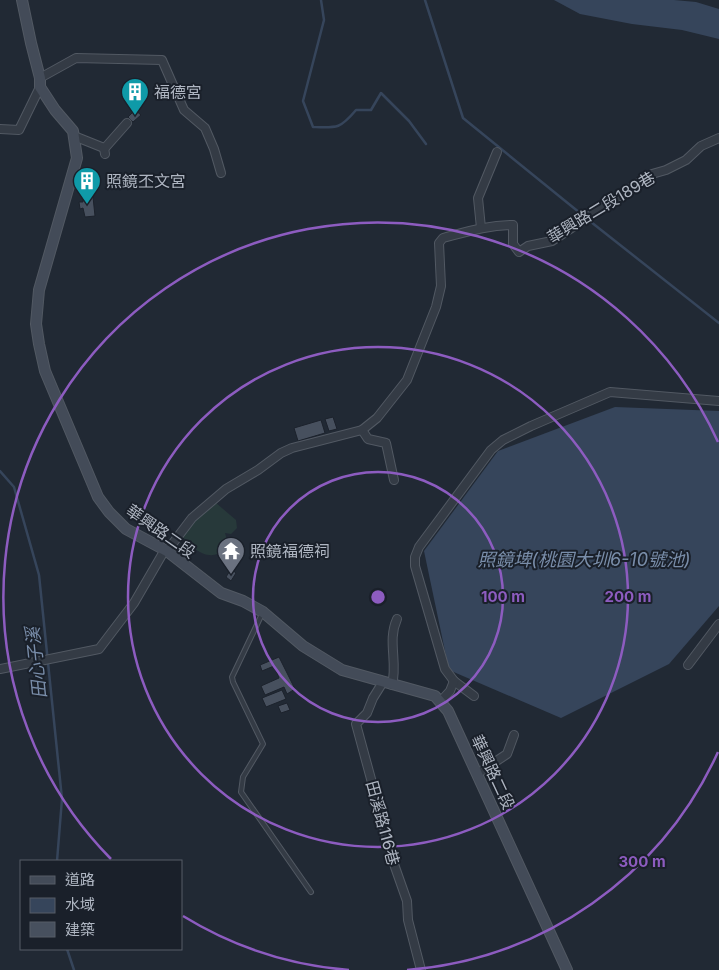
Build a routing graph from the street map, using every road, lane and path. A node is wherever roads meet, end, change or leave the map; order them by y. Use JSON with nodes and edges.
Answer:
{"nodes":[{"id":1,"x":22,"y":0,"type":"edge"},
{"id":2,"x":40,"y":82,"type":"junction"},
{"id":3,"x":127,"y":123,"type":"dead end"},
{"id":4,"x":0,"y":129,"type":"edge"},
{"id":5,"x":74,"y":136,"type":"junction"},
{"id":6,"x":719,"y":138,"type":"edge"},
{"id":7,"x":497,"y":152,"type":"dead end"},
{"id":8,"x":221,"y":173,"type":"dead end"},
{"id":9,"x":481,"y":228,"type":"junction"},
{"id":10,"x":719,"y":401,"type":"edge"},
{"id":11,"x":362,"y":430,"type":"junction"},
{"id":12,"x":394,"y":480,"type":"dead end"},
{"id":13,"x":167,"y":551,"type":"junction"},
{"id":14,"x":263,"y":612,"type":"junction"},
{"id":15,"x":397,"y":619,"type":"dead end"},
{"id":16,"x":719,"y":624,"type":"edge"},
{"id":17,"x":688,"y":665,"type":"dead end"},
{"id":18,"x":0,"y":669,"type":"edge"},
{"id":19,"x":454,"y":681,"type":"junction"},
{"id":20,"x":388,"y":683,"type":"junction"},
{"id":21,"x":474,"y":696,"type":"dead end"},
{"id":22,"x":440,"y":702,"type":"junction"},
{"id":23,"x":514,"y":735,"type":"dead end"},
{"id":24,"x":477,"y":774,"type":"junction"},
{"id":25,"x":311,"y":892,"type":"dead end"},
{"id":26,"x":421,"y":970,"type":"edge"},
{"id":27,"x":567,"y":970,"type":"edge"}],
"edges":[{"from":1,"to":2,"type":"street","name":"華興路二段"},
{"from":2,"to":4,"type":"street"},
{"from":2,"to":5,"type":"street","name":"華興路二段"},
{"from":2,"to":8,"type":"street"},
{"from":3,"to":5,"type":"street"},
{"from":5,"to":13,"type":"street","name":"華興路二段"},
{"from":6,"to":9,"type":"street","name":"華興路二段189巷"},
{"from":7,"to":9,"type":"street"},
{"from":9,"to":11,"type":"street","name":"華興路二段189巷"},
{"from":10,"to":19,"type":"street"},
{"from":11,"to":12,"type":"street"},
{"from":11,"to":13,"type":"street","name":"華興路二段189巷"},
{"from":13,"to":14,"type":"street","name":"華興路二段"},
{"from":13,"to":18,"type":"street","name":"華興路二段189巷"},
{"from":14,"to":20,"type":"street","name":"華興路二段"},
{"from":14,"to":25,"type":"lane"},
{"from":15,"to":20,"type":"street"},
{"from":16,"to":17,"type":"street"},
{"from":19,"to":21,"type":"street"},
{"from":19,"to":22,"type":"street"},
{"from":20,"to":22,"type":"street","name":"華興路二段"},
{"from":20,"to":26,"type":"street","name":"田溪路116巷"},
{"from":22,"to":24,"type":"street","name":"華興路二段"},
{"from":23,"to":24,"type":"street"},
{"from":24,"to":27,"type":"street","name":"華興路二段"}]}
